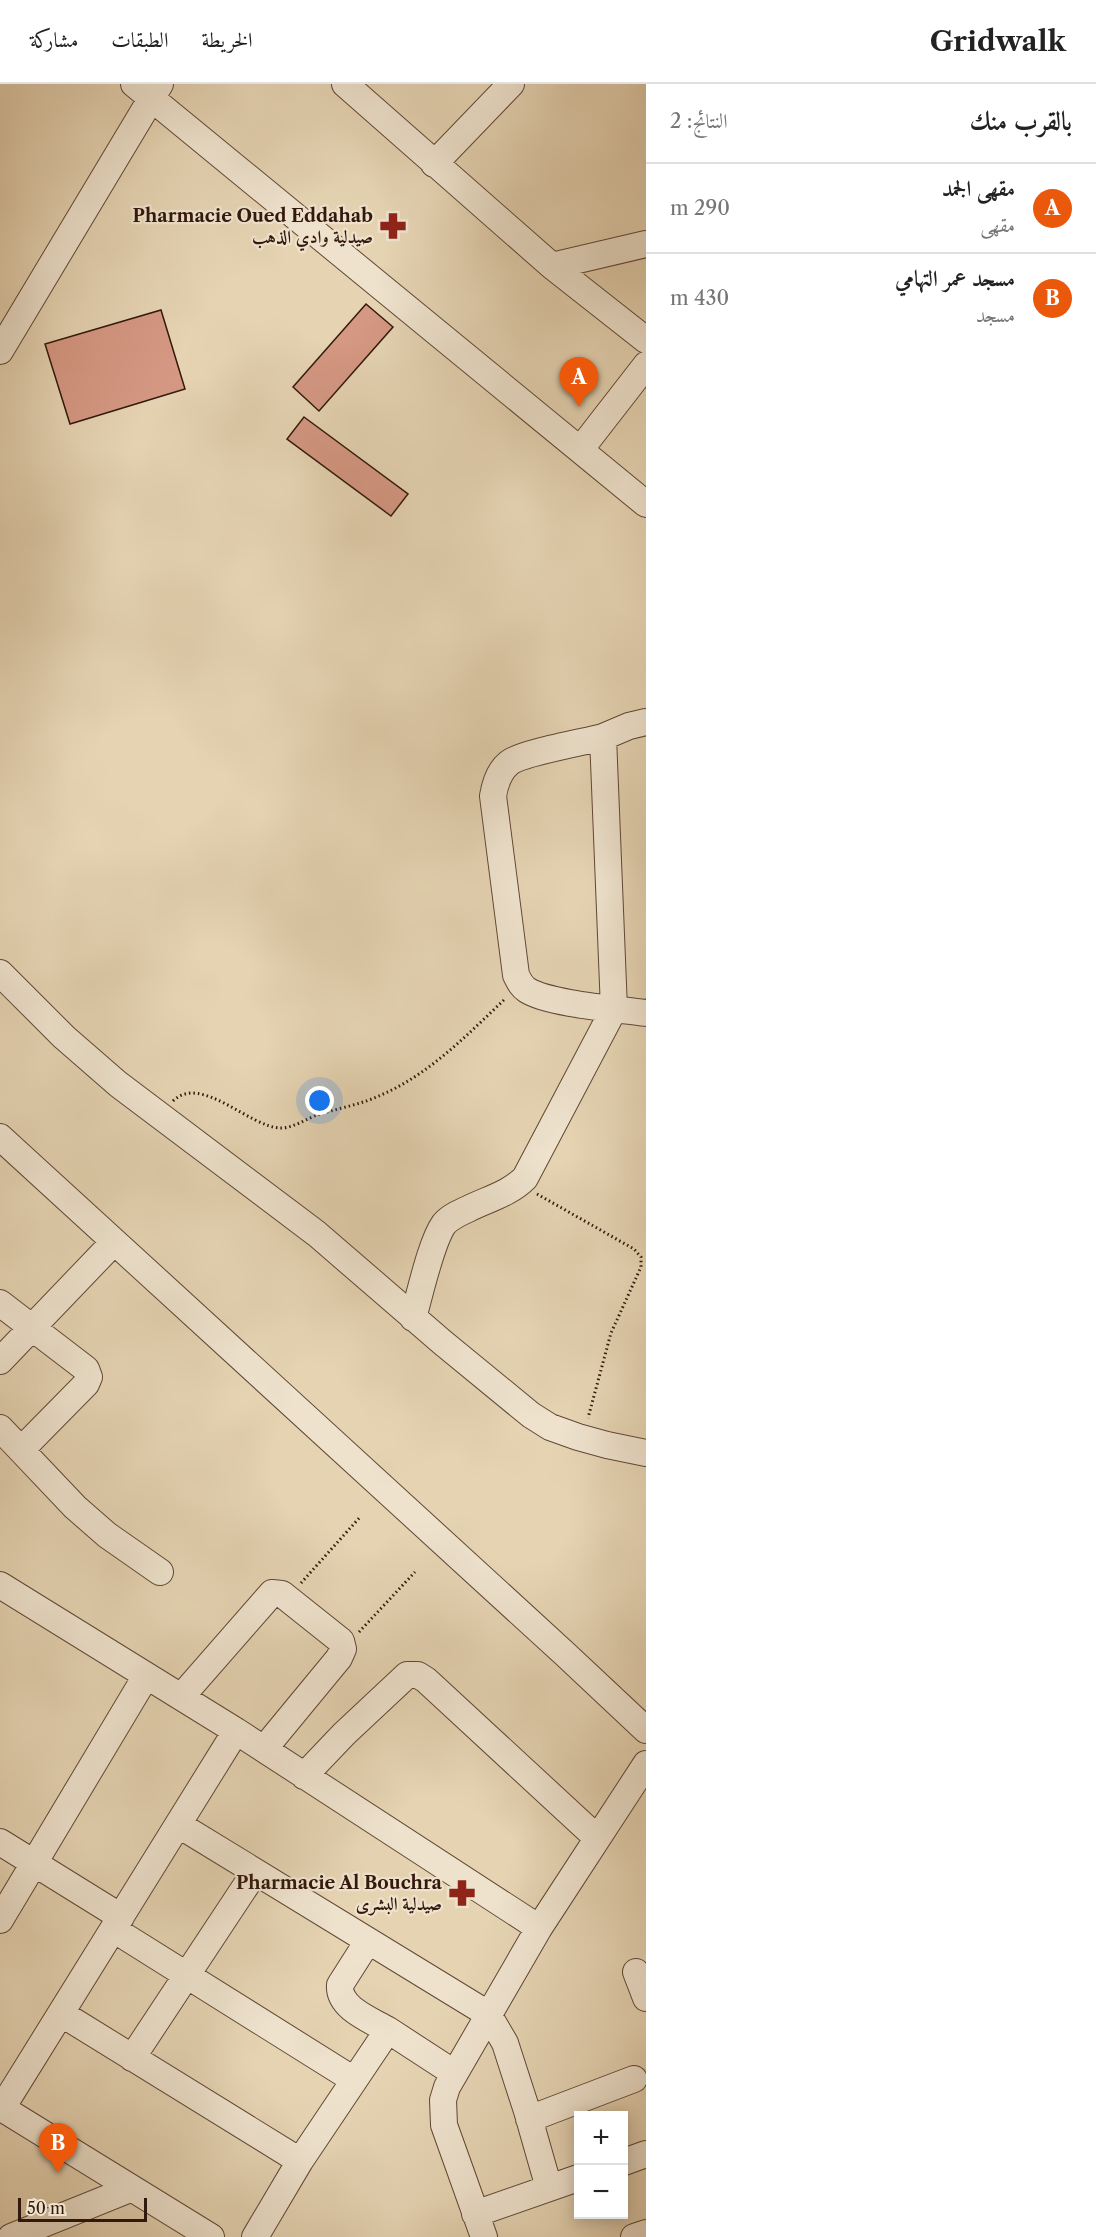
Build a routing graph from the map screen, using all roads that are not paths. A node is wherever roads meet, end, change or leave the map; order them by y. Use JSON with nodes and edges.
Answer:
{"nodes":[{"id":1,"x":345,"y":84,"type":"edge"},
{"id":2,"x":511,"y":84,"type":"edge"},
{"id":3,"x":148,"y":89,"type":"edge"},
{"id":4,"x":434,"y":164,"type":"junction"},
{"id":5,"x":646,"y":244,"type":"edge"},
{"id":6,"x":552,"y":266,"type":"junction"},
{"id":7,"x":4,"y":336,"type":"edge"},
{"id":8,"x":646,"y":340,"type":"edge"},
{"id":9,"x":646,"y":364,"type":"edge"},
{"id":10,"x":580,"y":450,"type":"junction"},
{"id":11,"x":646,"y":504,"type":"edge"},
{"id":12,"x":646,"y":722,"type":"edge"},
{"id":13,"x":603,"y":737,"type":"junction"},
{"id":14,"x":0,"y":973,"type":"edge"},
{"id":15,"x":614,"y":1009,"type":"junction"},
{"id":16,"x":646,"y":1013,"type":"edge"},
{"id":17,"x":0,"y":1137,"type":"edge"},
{"id":18,"x":114,"y":1242,"type":"junction"},
{"id":19,"x":0,"y":1303,"type":"edge"},
{"id":20,"x":413,"y":1318,"type":"junction"},
{"id":21,"x":31,"y":1329,"type":"junction"},
{"id":22,"x":0,"y":1361,"type":"edge"},
{"id":23,"x":0,"y":1428,"type":"edge"},
{"id":24,"x":21,"y":1450,"type":"junction"},
{"id":25,"x":646,"y":1452,"type":"edge"},
{"id":26,"x":160,"y":1572,"type":"dead end"},
{"id":27,"x":0,"y":1585,"type":"edge"},
{"id":28,"x":146,"y":1676,"type":"junction"},
{"id":29,"x":181,"y":1697,"type":"junction"},
{"id":30,"x":646,"y":1730,"type":"edge"},
{"id":31,"x":236,"y":1731,"type":"junction"},
{"id":32,"x":264,"y":1749,"type":"junction"},
{"id":33,"x":646,"y":1764,"type":"edge"},
{"id":34,"x":304,"y":1776,"type":"junction"},
{"id":35,"x":179,"y":1825,"type":"junction"},
{"id":36,"x":597,"y":1838,"type":"junction"},
{"id":37,"x":0,"y":1842,"type":"edge"},
{"id":38,"x":35,"y":1864,"type":"junction"},
{"id":39,"x":255,"y":1872,"type":"junction"},
{"id":40,"x":0,"y":1920,"type":"edge"},
{"id":41,"x":117,"y":1923,"type":"junction"},
{"id":42,"x":539,"y":1928,"type":"junction"},
{"id":43,"x":368,"y":1941,"type":"junction"},
{"id":44,"x":636,"y":1972,"type":"dead end"},
{"id":45,"x":187,"y":1974,"type":"junction"},
{"id":46,"x":646,"y":1998,"type":"edge"},
{"id":47,"x":62,"y":2014,"type":"junction"},
{"id":48,"x":488,"y":2014,"type":"junction"},
{"id":49,"x":388,"y":2030,"type":"junction"},
{"id":50,"x":132,"y":2058,"type":"junction"},
{"id":51,"x":454,"y":2073,"type":"junction"},
{"id":52,"x":634,"y":2079,"type":"dead end"},
{"id":53,"x":354,"y":2080,"type":"junction"},
{"id":54,"x":587,"y":2107,"type":"edge"},
{"id":55,"x":1,"y":2108,"type":"edge"},
{"id":56,"x":529,"y":2119,"type":"junction"},
{"id":57,"x":646,"y":2154,"type":"edge"},
{"id":58,"x":300,"y":2161,"type":"junction"},
{"id":59,"x":628,"y":2161,"type":"edge"},
{"id":60,"x":574,"y":2180,"type":"edge"},
{"id":61,"x":549,"y":2188,"type":"junction"},
{"id":62,"x":130,"y":2189,"type":"junction"},
{"id":63,"x":480,"y":2225,"type":"edge"},
{"id":64,"x":646,"y":2233,"type":"edge"},
{"id":65,"x":10,"y":2237,"type":"edge"},
{"id":66,"x":211,"y":2237,"type":"edge"},
{"id":67,"x":255,"y":2237,"type":"edge"},
{"id":68,"x":634,"y":2237,"type":"edge"}],
"edges":[{"from":1,"to":4,"type":"street"},
{"from":2,"to":4,"type":"street"},
{"from":3,"to":7,"type":"street"},
{"from":3,"to":10,"type":"street"},
{"from":4,"to":6,"type":"street"},
{"from":5,"to":6,"type":"street"},
{"from":6,"to":8,"type":"street"},
{"from":9,"to":10,"type":"street"},
{"from":10,"to":11,"type":"street"},
{"from":12,"to":13,"type":"street"},
{"from":13,"to":15,"type":"street"},
{"from":13,"to":15,"type":"street"},
{"from":14,"to":20,"type":"street"},
{"from":15,"to":16,"type":"street"},
{"from":15,"to":20,"type":"street"},
{"from":17,"to":18,"type":"street"},
{"from":18,"to":21,"type":"street"},
{"from":18,"to":30,"type":"street"},
{"from":19,"to":21,"type":"street"},
{"from":20,"to":25,"type":"street"},
{"from":21,"to":22,"type":"street"},
{"from":21,"to":24,"type":"street"},
{"from":23,"to":24,"type":"street"},
{"from":24,"to":26,"type":"street"},
{"from":27,"to":28,"type":"street"},
{"from":28,"to":29,"type":"street"},
{"from":28,"to":38,"type":"street"},
{"from":29,"to":31,"type":"street"},
{"from":29,"to":32,"type":"street"},
{"from":31,"to":32,"type":"street"},
{"from":31,"to":35,"type":"street"},
{"from":32,"to":34,"type":"street"},
{"from":33,"to":36,"type":"street"},
{"from":34,"to":36,"type":"street"},
{"from":34,"to":42,"type":"street"},
{"from":35,"to":39,"type":"street"},
{"from":35,"to":41,"type":"street"},
{"from":36,"to":42,"type":"street"},
{"from":37,"to":38,"type":"street"},
{"from":38,"to":40,"type":"street"},
{"from":38,"to":41,"type":"street"},
{"from":39,"to":43,"type":"street"},
{"from":39,"to":45,"type":"street"},
{"from":41,"to":45,"type":"street"},
{"from":41,"to":47,"type":"street"},
{"from":42,"to":48,"type":"street"},
{"from":43,"to":48,"type":"street"},
{"from":43,"to":49,"type":"street"},
{"from":44,"to":46,"type":"street"},
{"from":45,"to":50,"type":"street"},
{"from":45,"to":53,"type":"street"},
{"from":47,"to":50,"type":"street"},
{"from":47,"to":55,"type":"street"},
{"from":48,"to":51,"type":"street"},
{"from":48,"to":56,"type":"street"},
{"from":49,"to":51,"type":"street"},
{"from":49,"to":53,"type":"street"},
{"from":50,"to":58,"type":"street"},
{"from":51,"to":63,"type":"street"},
{"from":52,"to":54,"type":"street"},
{"from":53,"to":58,"type":"street"},
{"from":54,"to":56,"type":"street"},
{"from":55,"to":62,"type":"street"},
{"from":56,"to":61,"type":"street"},
{"from":57,"to":59,"type":"street"},
{"from":58,"to":67,"type":"street"},
{"from":60,"to":61,"type":"street"},
{"from":61,"to":63,"type":"street"},
{"from":62,"to":65,"type":"street"},
{"from":62,"to":66,"type":"street"},
{"from":64,"to":68,"type":"street"}]}
